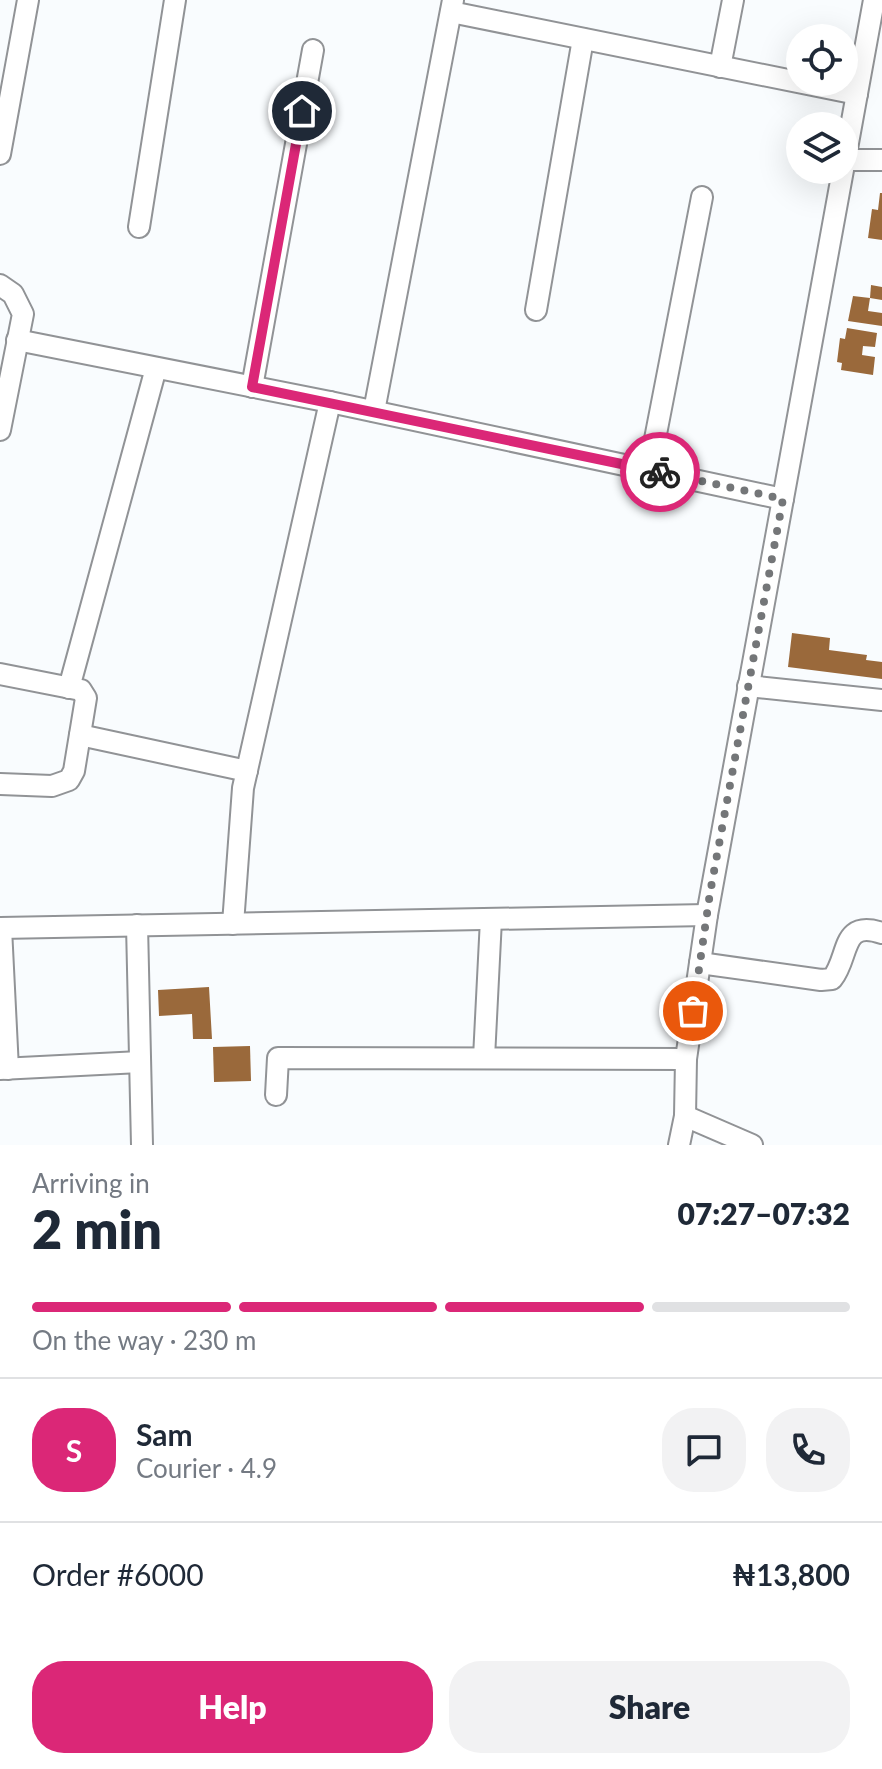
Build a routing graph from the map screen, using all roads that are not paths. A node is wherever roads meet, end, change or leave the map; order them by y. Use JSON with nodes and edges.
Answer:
{"nodes":[{"id":1,"x":28,"y":0,"type":"edge"},
{"id":2,"x":175,"y":0,"type":"edge"},
{"id":3,"x":733,"y":0,"type":"edge"},
{"id":4,"x":874,"y":0,"type":"edge"},
{"id":5,"x":452,"y":6,"type":"edge"},
{"id":6,"x":583,"y":39,"type":"junction"},
{"id":7,"x":313,"y":50,"type":"dead end"},
{"id":8,"x":720,"y":67,"type":"junction"},
{"id":9,"x":786,"y":80,"type":"edge"},
{"id":10,"x":858,"y":88,"type":"edge"},
{"id":11,"x":1,"y":142,"type":"edge"},
{"id":12,"x":882,"y":160,"type":"edge"},
{"id":13,"x":858,"y":163,"type":"edge"},
{"id":14,"x":841,"y":184,"type":"edge"},
{"id":15,"x":702,"y":197,"type":"dead end"},
{"id":16,"x":139,"y":227,"type":"dead end"},
{"id":17,"x":0,"y":285,"type":"edge"},
{"id":18,"x":536,"y":310,"type":"dead end"},
{"id":19,"x":17,"y":340,"type":"junction"},
{"id":20,"x":156,"y":368,"type":"junction"},
{"id":21,"x":252,"y":387,"type":"junction"},
{"id":22,"x":330,"y":402,"type":"junction"},
{"id":23,"x":374,"y":411,"type":"junction"},
{"id":24,"x":0,"y":430,"type":"edge"},
{"id":25,"x":649,"y":470,"type":"junction"},
{"id":26,"x":783,"y":499,"type":"junction"},
{"id":27,"x":0,"y":674,"type":"edge"},
{"id":28,"x":748,"y":686,"type":"junction"},
{"id":29,"x":69,"y":688,"type":"junction"},
{"id":30,"x":882,"y":700,"type":"edge"},
{"id":31,"x":80,"y":735,"type":"junction"},
{"id":32,"x":247,"y":771,"type":"junction"},
{"id":33,"x":0,"y":784,"type":"edge"},
{"id":34,"x":707,"y":915,"type":"junction"},
{"id":35,"x":491,"y":919,"type":"junction"},
{"id":36,"x":233,"y":924,"type":"junction"},
{"id":37,"x":137,"y":925,"type":"junction"},
{"id":38,"x":0,"y":928,"type":"edge"},
{"id":39,"x":882,"y":933,"type":"edge"},
{"id":40,"x":700,"y":963,"type":"junction"},
{"id":41,"x":484,"y":1058,"type":"junction"},
{"id":42,"x":686,"y":1059,"type":"junction"},
{"id":43,"x":140,"y":1062,"type":"junction"},
{"id":44,"x":4,"y":1069,"type":"edge"},
{"id":45,"x":276,"y":1095,"type":"dead end"},
{"id":46,"x":685,"y":1116,"type":"junction"},
{"id":47,"x":142,"y":1145,"type":"edge"},
{"id":48,"x":679,"y":1145,"type":"edge"},
{"id":49,"x":752,"y":1145,"type":"edge"}],
"edges":[{"from":1,"to":11,"type":"street"},
{"from":2,"to":16,"type":"street"},
{"from":3,"to":8,"type":"street"},
{"from":4,"to":10,"type":"street"},
{"from":5,"to":6,"type":"street"},
{"from":5,"to":23,"type":"street"},
{"from":6,"to":8,"type":"street"},
{"from":6,"to":18,"type":"street"},
{"from":7,"to":21,"type":"street"},
{"from":8,"to":9,"type":"street"},
{"from":12,"to":13,"type":"street"},
{"from":14,"to":26,"type":"street"},
{"from":15,"to":25,"type":"street"},
{"from":17,"to":19,"type":"street"},
{"from":19,"to":20,"type":"street"},
{"from":19,"to":24,"type":"street"},
{"from":20,"to":21,"type":"street"},
{"from":20,"to":29,"type":"street"},
{"from":21,"to":22,"type":"street"},
{"from":22,"to":23,"type":"street"},
{"from":22,"to":32,"type":"street"},
{"from":23,"to":25,"type":"street"},
{"from":25,"to":26,"type":"street"},
{"from":26,"to":28,"type":"street"},
{"from":27,"to":29,"type":"street"},
{"from":28,"to":30,"type":"street"},
{"from":28,"to":34,"type":"street"},
{"from":29,"to":31,"type":"street"},
{"from":31,"to":32,"type":"street"},
{"from":31,"to":33,"type":"street"},
{"from":32,"to":36,"type":"street"},
{"from":34,"to":35,"type":"street"},
{"from":34,"to":40,"type":"street"},
{"from":35,"to":36,"type":"street"},
{"from":35,"to":41,"type":"street"},
{"from":36,"to":37,"type":"street"},
{"from":37,"to":38,"type":"street"},
{"from":37,"to":43,"type":"street"},
{"from":38,"to":44,"type":"street"},
{"from":39,"to":40,"type":"street"},
{"from":40,"to":42,"type":"street"},
{"from":41,"to":42,"type":"street"},
{"from":41,"to":45,"type":"street"},
{"from":42,"to":46,"type":"street"},
{"from":43,"to":44,"type":"street"},
{"from":43,"to":47,"type":"street"},
{"from":46,"to":48,"type":"street"},
{"from":46,"to":49,"type":"street"}]}
